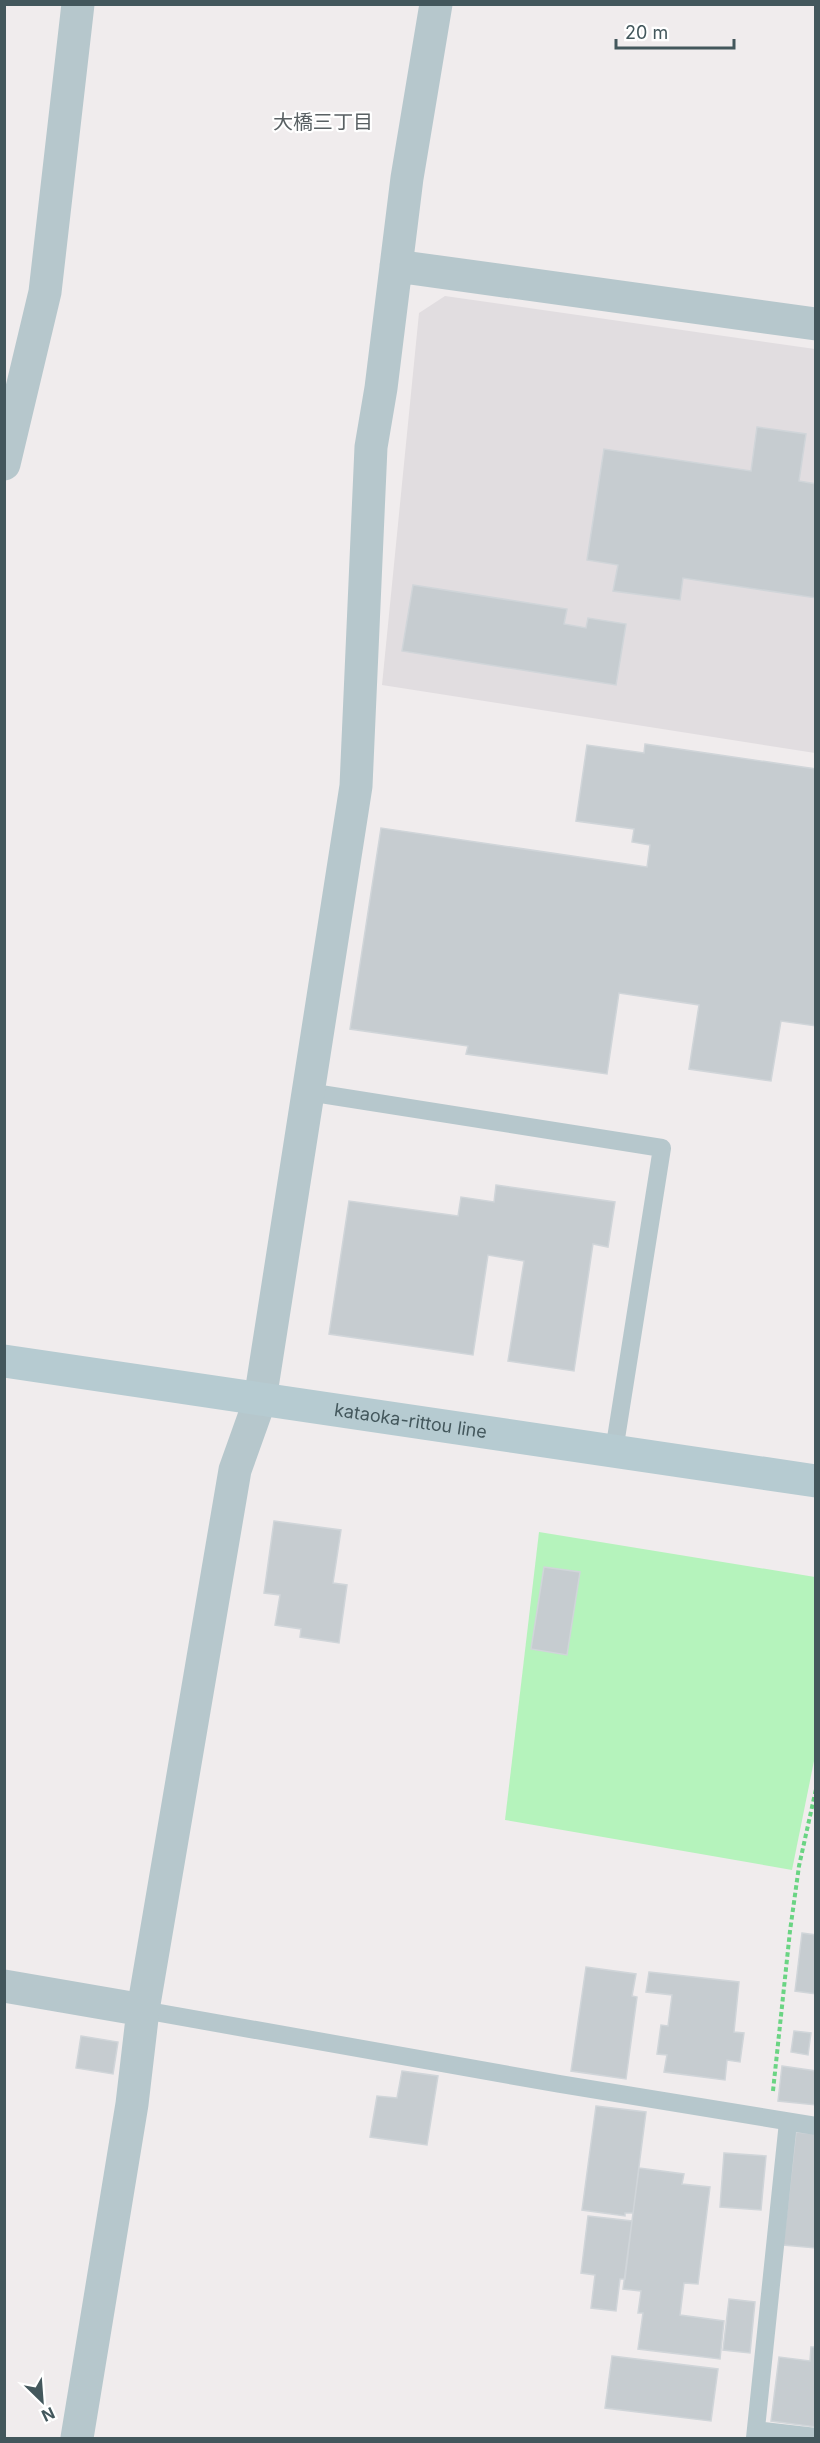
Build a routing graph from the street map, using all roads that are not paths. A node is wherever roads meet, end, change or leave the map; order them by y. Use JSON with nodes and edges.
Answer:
{"nodes":[{"id":1,"x":78,"y":4,"type":"edge"},
{"id":2,"x":436,"y":4,"type":"edge"},
{"id":3,"x":396,"y":266,"type":"junction"},
{"id":4,"x":816,"y":324,"type":"edge"},
{"id":5,"x":4,"y":464,"type":"edge"},
{"id":6,"x":308,"y":1092,"type":"junction"},
{"id":7,"x":4,"y":1361,"type":"edge"},
{"id":8,"x":260,"y":1400,"type":"junction"},
{"id":9,"x":614,"y":1452,"type":"junction"},
{"id":10,"x":816,"y":1481,"type":"edge"},
{"id":11,"x":4,"y":1986,"type":"edge"},
{"id":12,"x":143,"y":2010,"type":"junction"},
{"id":13,"x":779,"y":2121,"type":"junction"},
{"id":14,"x":816,"y":2126,"type":"edge"},
{"id":15,"x":755,"y":2434,"type":"edge"},
{"id":16,"x":816,"y":2437,"type":"edge"},
{"id":17,"x":77,"y":2439,"type":"edge"}],
"edges":[{"from":1,"to":5,"type":"street"},
{"from":2,"to":3,"type":"street"},
{"from":3,"to":4,"type":"street"},
{"from":3,"to":6,"type":"street"},
{"from":6,"to":8,"type":"street"},
{"from":6,"to":9,"type":"lane"},
{"from":7,"to":8,"type":"main road","name":"kataoka-rittou line"},
{"from":8,"to":9,"type":"main road","name":"kataoka-rittou line"},
{"from":8,"to":12,"type":"street"},
{"from":9,"to":10,"type":"main road","name":"kataoka-rittou line"},
{"from":11,"to":12,"type":"street"},
{"from":12,"to":13,"type":"lane"},
{"from":12,"to":17,"type":"street"},
{"from":13,"to":14,"type":"lane"},
{"from":13,"to":15,"type":"lane"},
{"from":15,"to":16,"type":"lane"}]}
